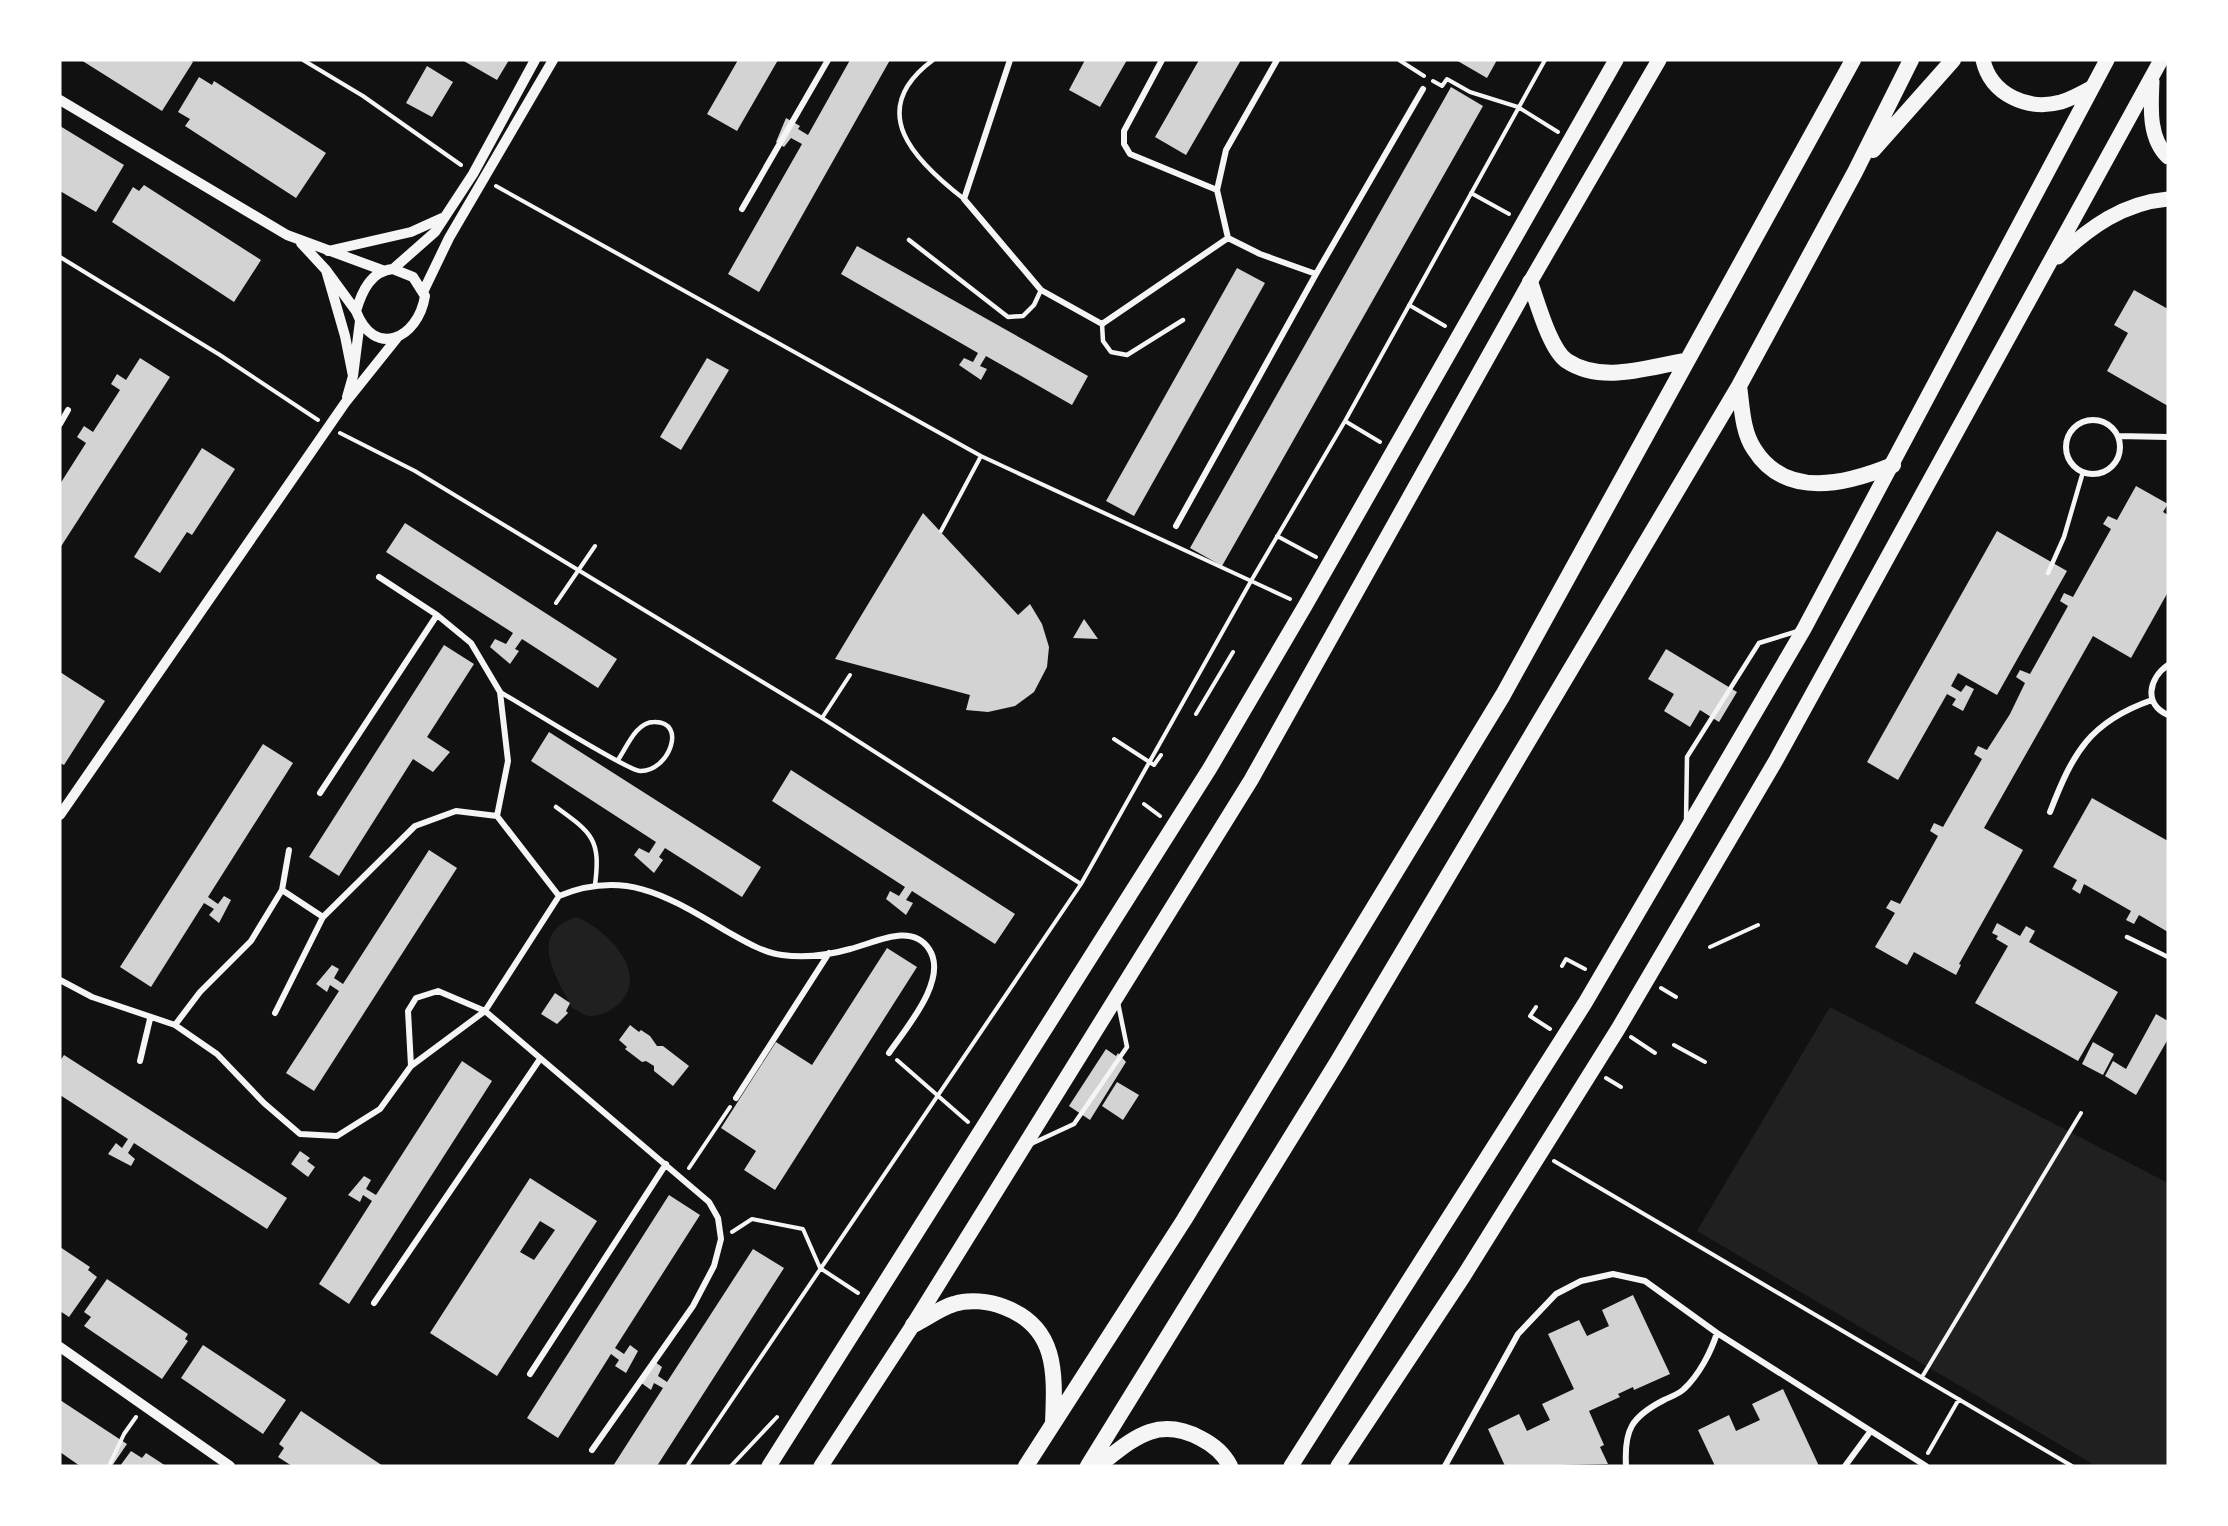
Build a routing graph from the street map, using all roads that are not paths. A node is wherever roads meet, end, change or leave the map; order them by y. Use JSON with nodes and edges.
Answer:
{"nodes":[{"id":1,"x":535,"y":60,"type":"edge"},
{"id":2,"x":553,"y":60,"type":"edge"},
{"id":3,"x":828,"y":60,"type":"edge"},
{"id":4,"x":933,"y":60,"type":"edge"},
{"id":5,"x":1010,"y":60,"type":"edge"},
{"id":6,"x":1162,"y":60,"type":"edge"},
{"id":7,"x":1277,"y":60,"type":"edge"},
{"id":8,"x":1616,"y":60,"type":"edge"},
{"id":9,"x":1659,"y":60,"type":"edge"},
{"id":10,"x":1844,"y":60,"type":"edge"},
{"id":11,"x":1853,"y":60,"type":"edge"},
{"id":12,"x":1911,"y":60,"type":"edge"},
{"id":13,"x":1953,"y":60,"type":"edge"},
{"id":14,"x":1983,"y":60,"type":"edge"},
{"id":15,"x":2107,"y":60,"type":"edge"},
{"id":16,"x":2161,"y":60,"type":"edge"},
{"id":17,"x":2152,"y":78,"type":"junction"},
{"id":18,"x":2091,"y":88,"type":"junction"},
{"id":19,"x":1423,"y":89,"type":"dead end"},
{"id":20,"x":1833,"y":97,"type":"junction"},
{"id":21,"x":60,"y":100,"type":"edge"},
{"id":22,"x":2168,"y":157,"type":"edge"},
{"id":23,"x":1855,"y":172,"type":"junction"},
{"id":24,"x":1217,"y":190,"type":"junction"},
{"id":25,"x":964,"y":199,"type":"junction"},
{"id":26,"x":2168,"y":199,"type":"edge"},
{"id":27,"x":742,"y":209,"type":"dead end"},
{"id":28,"x":442,"y":218,"type":"junction"},
{"id":29,"x":1228,"y":238,"type":"junction"},
{"id":30,"x":909,"y":240,"type":"dead end"},
{"id":31,"x":299,"y":241,"type":"junction"},
{"id":32,"x":327,"y":251,"type":"junction"},
{"id":33,"x":388,"y":269,"type":"junction"},
{"id":34,"x":326,"y":270,"type":"junction"},
{"id":35,"x":2046,"y":270,"type":"junction"},
{"id":36,"x":1316,"y":274,"type":"junction"},
{"id":37,"x":1530,"y":282,"type":"junction"},
{"id":38,"x":1041,"y":290,"type":"junction"},
{"id":39,"x":423,"y":292,"type":"junction"},
{"id":40,"x":358,"y":316,"type":"junction"},
{"id":41,"x":1183,"y":320,"type":"dead end"},
{"id":42,"x":1102,"y":324,"type":"junction"},
{"id":43,"x":397,"y":338,"type":"junction"},
{"id":44,"x":1685,"y":361,"type":"junction"},
{"id":45,"x":353,"y":376,"type":"junction"},
{"id":46,"x":1739,"y":386,"type":"junction"},
{"id":47,"x":345,"y":403,"type":"junction"},
{"id":48,"x":68,"y":410,"type":"dead end"},
{"id":49,"x":60,"y":424,"type":"edge"},
{"id":50,"x":2118,"y":436,"type":"junction"},
{"id":51,"x":2168,"y":437,"type":"edge"},
{"id":52,"x":1893,"y":465,"type":"junction"},
{"id":53,"x":2083,"y":472,"type":"junction"},
{"id":54,"x":1176,"y":526,"type":"dead end"},
{"id":55,"x":2048,"y":573,"type":"dead end"},
{"id":56,"x":379,"y":577,"type":"dead end"},
{"id":57,"x":437,"y":615,"type":"junction"},
{"id":58,"x":1804,"y":629,"type":"junction"},
{"id":59,"x":2168,"y":665,"type":"edge"},
{"id":60,"x":500,"y":692,"type":"junction"},
{"id":61,"x":2152,"y":700,"type":"junction"},
{"id":62,"x":2168,"y":715,"type":"edge"},
{"id":63,"x":618,"y":760,"type":"junction"},
{"id":64,"x":320,"y":793,"type":"dead end"},
{"id":65,"x":556,"y":807,"type":"dead end"},
{"id":66,"x":2050,"y":812,"type":"dead end"},
{"id":67,"x":60,"y":815,"type":"edge"},
{"id":68,"x":497,"y":816,"type":"junction"},
{"id":69,"x":1685,"y":832,"type":"junction"},
{"id":70,"x":289,"y":850,"type":"dead end"},
{"id":71,"x":595,"y":885,"type":"junction"},
{"id":72,"x":282,"y":890,"type":"junction"},
{"id":73,"x":559,"y":896,"type":"junction"},
{"id":74,"x":323,"y":917,"type":"junction"},
{"id":75,"x":2127,"y":937,"type":"dead end"},
{"id":76,"x":829,"y":953,"type":"junction"},
{"id":77,"x":2168,"y":957,"type":"edge"},
{"id":78,"x":60,"y":980,"type":"edge"},
{"id":79,"x":1116,"y":996,"type":"junction"},
{"id":80,"x":485,"y":1011,"type":"junction"},
{"id":81,"x":275,"y":1013,"type":"dead end"},
{"id":82,"x":150,"y":1019,"type":"junction"},
{"id":83,"x":175,"y":1025,"type":"junction"},
{"id":84,"x":890,"y":1053,"type":"road end"},
{"id":85,"x":540,"y":1059,"type":"junction"},
{"id":86,"x":140,"y":1061,"type":"dead end"},
{"id":87,"x":411,"y":1066,"type":"junction"},
{"id":88,"x":736,"y":1098,"type":"road end"},
{"id":89,"x":1025,"y":1146,"type":"junction"},
{"id":90,"x":666,"y":1164,"type":"junction"},
{"id":91,"x":374,"y":1303,"type":"dead end"},
{"id":92,"x":913,"y":1325,"type":"junction"},
{"id":93,"x":1717,"y":1333,"type":"junction"},
{"id":94,"x":60,"y":1347,"type":"edge"},
{"id":95,"x":530,"y":1374,"type":"dead end"},
{"id":96,"x":1052,"y":1425,"type":"junction"},
{"id":97,"x":1870,"y":1432,"type":"junction"},
{"id":98,"x":592,"y":1450,"type":"dead end"},
{"id":99,"x":1924,"y":1465,"type":"edge"},
{"id":100,"x":230,"y":1466,"type":"edge"},
{"id":101,"x":769,"y":1466,"type":"edge"},
{"id":102,"x":820,"y":1466,"type":"edge"},
{"id":103,"x":1026,"y":1466,"type":"edge"},
{"id":104,"x":1088,"y":1466,"type":"edge"},
{"id":105,"x":1098,"y":1466,"type":"edge"},
{"id":106,"x":1230,"y":1466,"type":"edge"},
{"id":107,"x":1291,"y":1466,"type":"edge"},
{"id":108,"x":1338,"y":1466,"type":"edge"},
{"id":109,"x":1445,"y":1466,"type":"edge"},
{"id":110,"x":1626,"y":1466,"type":"edge"},
{"id":111,"x":1845,"y":1466,"type":"edge"}],
"edges":[{"from":1,"to":28,"type":"street"},
{"from":2,"to":39,"type":"street"},
{"from":3,"to":27,"type":"street"},
{"from":4,"to":25,"type":"lane"},
{"from":5,"to":25,"type":"street"},
{"from":6,"to":24,"type":"street"},
{"from":7,"to":24,"type":"street"},
{"from":8,"to":101,"type":"main road"},
{"from":9,"to":37,"type":"main road"},
{"from":10,"to":20,"type":"highway"},
{"from":11,"to":20,"type":"highway"},
{"from":12,"to":23,"type":"highway"},
{"from":13,"to":23,"type":"highway"},
{"from":14,"to":18,"type":"main road"},
{"from":15,"to":18,"type":"main road"},
{"from":16,"to":17,"type":"main road"},
{"from":17,"to":22,"type":"main road"},
{"from":17,"to":35,"type":"main road"},
{"from":18,"to":52,"type":"main road"},
{"from":19,"to":36,"type":"street"},
{"from":20,"to":44,"type":"highway"},
{"from":21,"to":31,"type":"street"},
{"from":23,"to":46,"type":"highway"},
{"from":24,"to":29,"type":"street"},
{"from":25,"to":38,"type":"street"},
{"from":26,"to":35,"type":"main road"},
{"from":28,"to":32,"type":"street"},
{"from":28,"to":33,"type":"street"},
{"from":29,"to":36,"type":"street"},
{"from":29,"to":42,"type":"street"},
{"from":30,"to":38,"type":"lane"},
{"from":31,"to":32,"type":"street"},
{"from":31,"to":34,"type":"street"},
{"from":32,"to":33,"type":"street"},
{"from":33,"to":39,"type":"street"},
{"from":33,"to":40,"type":"street"},
{"from":34,"to":40,"type":"street"},
{"from":34,"to":45,"type":"street"},
{"from":35,"to":108,"type":"main road"},
{"from":36,"to":54,"type":"street"},
{"from":37,"to":44,"type":"highway"},
{"from":37,"to":79,"type":"main road"},
{"from":38,"to":42,"type":"street"},
{"from":39,"to":43,"type":"street"},
{"from":40,"to":43,"type":"street"},
{"from":40,"to":45,"type":"street"},
{"from":41,"to":42,"type":"lane"},
{"from":43,"to":47,"type":"street"},
{"from":44,"to":96,"type":"highway"},
{"from":45,"to":47,"type":"street"},
{"from":46,"to":52,"type":"highway"},
{"from":46,"to":104,"type":"highway"},
{"from":47,"to":67,"type":"street"},
{"from":48,"to":49,"type":"street"},
{"from":50,"to":51,"type":"street"},
{"from":50,"to":53,"type":"street"},
{"from":50,"to":53,"type":"street"},
{"from":52,"to":58,"type":"main road"},
{"from":53,"to":55,"type":"lane"},
{"from":56,"to":57,"type":"street"},
{"from":57,"to":60,"type":"street"},
{"from":57,"to":64,"type":"street"},
{"from":58,"to":69,"type":"main road"},
{"from":58,"to":69,"type":"lane"},
{"from":59,"to":61,"type":"street"},
{"from":60,"to":63,"type":"lane"},
{"from":60,"to":68,"type":"street"},
{"from":61,"to":62,"type":"street"},
{"from":61,"to":66,"type":"street"},
{"from":63,"to":63,"type":"lane"},
{"from":65,"to":71,"type":"lane"},
{"from":68,"to":73,"type":"street"},
{"from":68,"to":74,"type":"street"},
{"from":69,"to":107,"type":"main road"},
{"from":70,"to":72,"type":"street"},
{"from":71,"to":73,"type":"street"},
{"from":71,"to":76,"type":"street"},
{"from":72,"to":74,"type":"street"},
{"from":72,"to":83,"type":"street"},
{"from":73,"to":80,"type":"street"},
{"from":74,"to":81,"type":"street"},
{"from":75,"to":77,"type":"lane"},
{"from":76,"to":84,"type":"street"},
{"from":76,"to":88,"type":"street"},
{"from":78,"to":82,"type":"street"},
{"from":79,"to":89,"type":"main road"},
{"from":79,"to":89,"type":"lane"},
{"from":80,"to":85,"type":"street"},
{"from":80,"to":87,"type":"street"},
{"from":80,"to":87,"type":"street"},
{"from":82,"to":83,"type":"street"},
{"from":82,"to":86,"type":"street"},
{"from":83,"to":87,"type":"street"},
{"from":85,"to":90,"type":"street"},
{"from":85,"to":91,"type":"street"},
{"from":89,"to":92,"type":"main road"},
{"from":90,"to":95,"type":"street"},
{"from":90,"to":98,"type":"street"},
{"from":92,"to":96,"type":"highway"},
{"from":92,"to":102,"type":"main road"},
{"from":93,"to":97,"type":"street"},
{"from":93,"to":109,"type":"street"},
{"from":93,"to":110,"type":"street"},
{"from":94,"to":100,"type":"street"},
{"from":96,"to":103,"type":"highway"},
{"from":97,"to":99,"type":"street"},
{"from":97,"to":111,"type":"street"},
{"from":105,"to":106,"type":"highway"}]}
